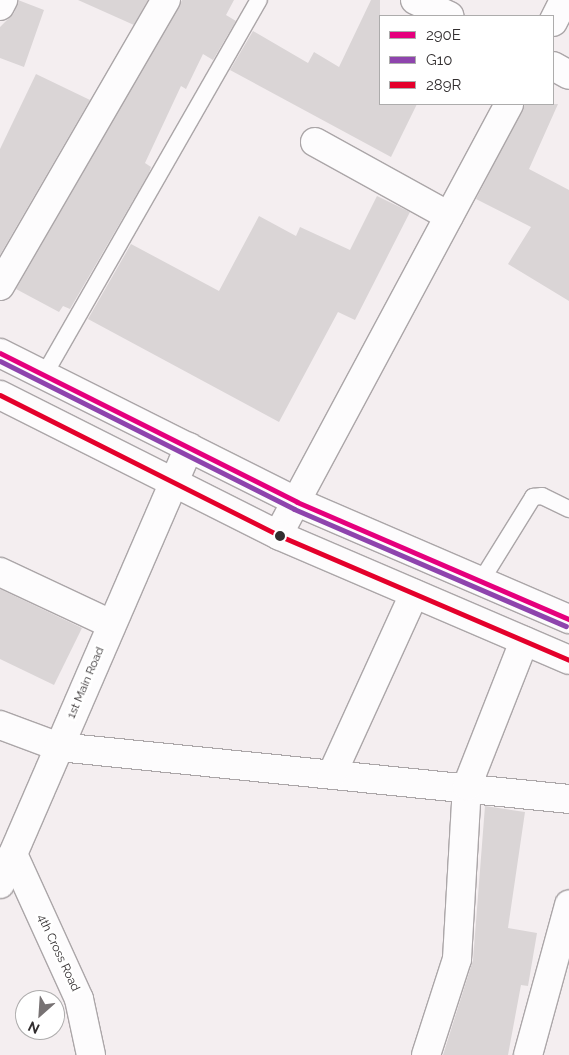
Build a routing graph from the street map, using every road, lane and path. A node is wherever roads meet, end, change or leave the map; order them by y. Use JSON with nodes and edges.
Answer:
{"nodes":[{"id":1,"x":3,"y":0,"type":"edge"},
{"id":2,"x":166,"y":0,"type":"edge"},
{"id":3,"x":259,"y":0,"type":"edge"},
{"id":4,"x":416,"y":0,"type":"edge"},
{"id":5,"x":564,"y":0,"type":"edge"},
{"id":6,"x":0,"y":6,"type":"edge"},
{"id":7,"x":448,"y":15,"type":"edge"},
{"id":8,"x":554,"y":20,"type":"edge"},
{"id":9,"x":554,"y":67,"type":"edge"},
{"id":10,"x":569,"y":75,"type":"edge"},
{"id":11,"x":508,"y":105,"type":"edge"},
{"id":12,"x":315,"y":142,"type":"dead end"},
{"id":13,"x":449,"y":216,"type":"junction"},
{"id":14,"x":0,"y":286,"type":"edge"},
{"id":15,"x":0,"y":353,"type":"edge"},
{"id":16,"x":44,"y":374,"type":"junction"},
{"id":17,"x":0,"y":395,"type":"edge"},
{"id":18,"x":189,"y":447,"type":"junction"},
{"id":19,"x":172,"y":481,"type":"junction"},
{"id":20,"x":297,"y":502,"type":"junction"},
{"id":21,"x":569,"y":509,"type":"edge"},
{"id":22,"x":278,"y":535,"type":"junction"},
{"id":23,"x":0,"y":572,"type":"edge"},
{"id":24,"x":481,"y":581,"type":"junction"},
{"id":25,"x":414,"y":594,"type":"junction"},
{"id":26,"x":569,"y":619,"type":"edge"},
{"id":27,"x":111,"y":624,"type":"junction"},
{"id":28,"x":524,"y":641,"type":"junction"},
{"id":29,"x":569,"y":660,"type":"edge"},
{"id":30,"x":0,"y":725,"type":"edge"},
{"id":31,"x":59,"y":747,"type":"junction"},
{"id":32,"x":332,"y":774,"type":"junction"},
{"id":33,"x":467,"y":786,"type":"junction"},
{"id":34,"x":569,"y":799,"type":"edge"},
{"id":35,"x":13,"y":854,"type":"junction"},
{"id":36,"x":0,"y":884,"type":"edge"},
{"id":37,"x":569,"y":906,"type":"edge"},
{"id":38,"x":562,"y":963,"type":"edge"},
{"id":39,"x":91,"y":1055,"type":"edge"},
{"id":40,"x":426,"y":1055,"type":"edge"},
{"id":41,"x":528,"y":1055,"type":"edge"}],
"edges":[{"from":1,"to":6,"type":"street"},
{"from":2,"to":14,"type":"street"},
{"from":3,"to":16,"type":"lane"},
{"from":4,"to":7,"type":"street"},
{"from":5,"to":8,"type":"street"},
{"from":9,"to":10,"type":"street"},
{"from":11,"to":13,"type":"street"},
{"from":12,"to":13,"type":"street"},
{"from":13,"to":20,"type":"street"},
{"from":15,"to":16,"type":"street"},
{"from":16,"to":18,"type":"street"},
{"from":17,"to":19,"type":"street"},
{"from":18,"to":19,"type":"street","name":"1st Main Road"},
{"from":18,"to":20,"type":"street"},
{"from":19,"to":22,"type":"street"},
{"from":19,"to":27,"type":"street","name":"1st Main Road"},
{"from":20,"to":22,"type":"street"},
{"from":20,"to":24,"type":"street"},
{"from":21,"to":24,"type":"lane"},
{"from":22,"to":25,"type":"street"},
{"from":23,"to":27,"type":"street"},
{"from":24,"to":26,"type":"street"},
{"from":25,"to":28,"type":"street"},
{"from":25,"to":32,"type":"street"},
{"from":27,"to":31,"type":"street","name":"1st Main Road"},
{"from":28,"to":29,"type":"street"},
{"from":28,"to":33,"type":"street"},
{"from":30,"to":31,"type":"street"},
{"from":31,"to":32,"type":"street"},
{"from":31,"to":35,"type":"street","name":"1st Main Road"},
{"from":32,"to":33,"type":"street"},
{"from":33,"to":34,"type":"street"},
{"from":33,"to":40,"type":"street"},
{"from":35,"to":36,"type":"street","name":"1st Main Road"},
{"from":35,"to":39,"type":"street","name":"4th Cross Road"},
{"from":37,"to":38,"type":"street"},
{"from":38,"to":41,"type":"street"}]}
